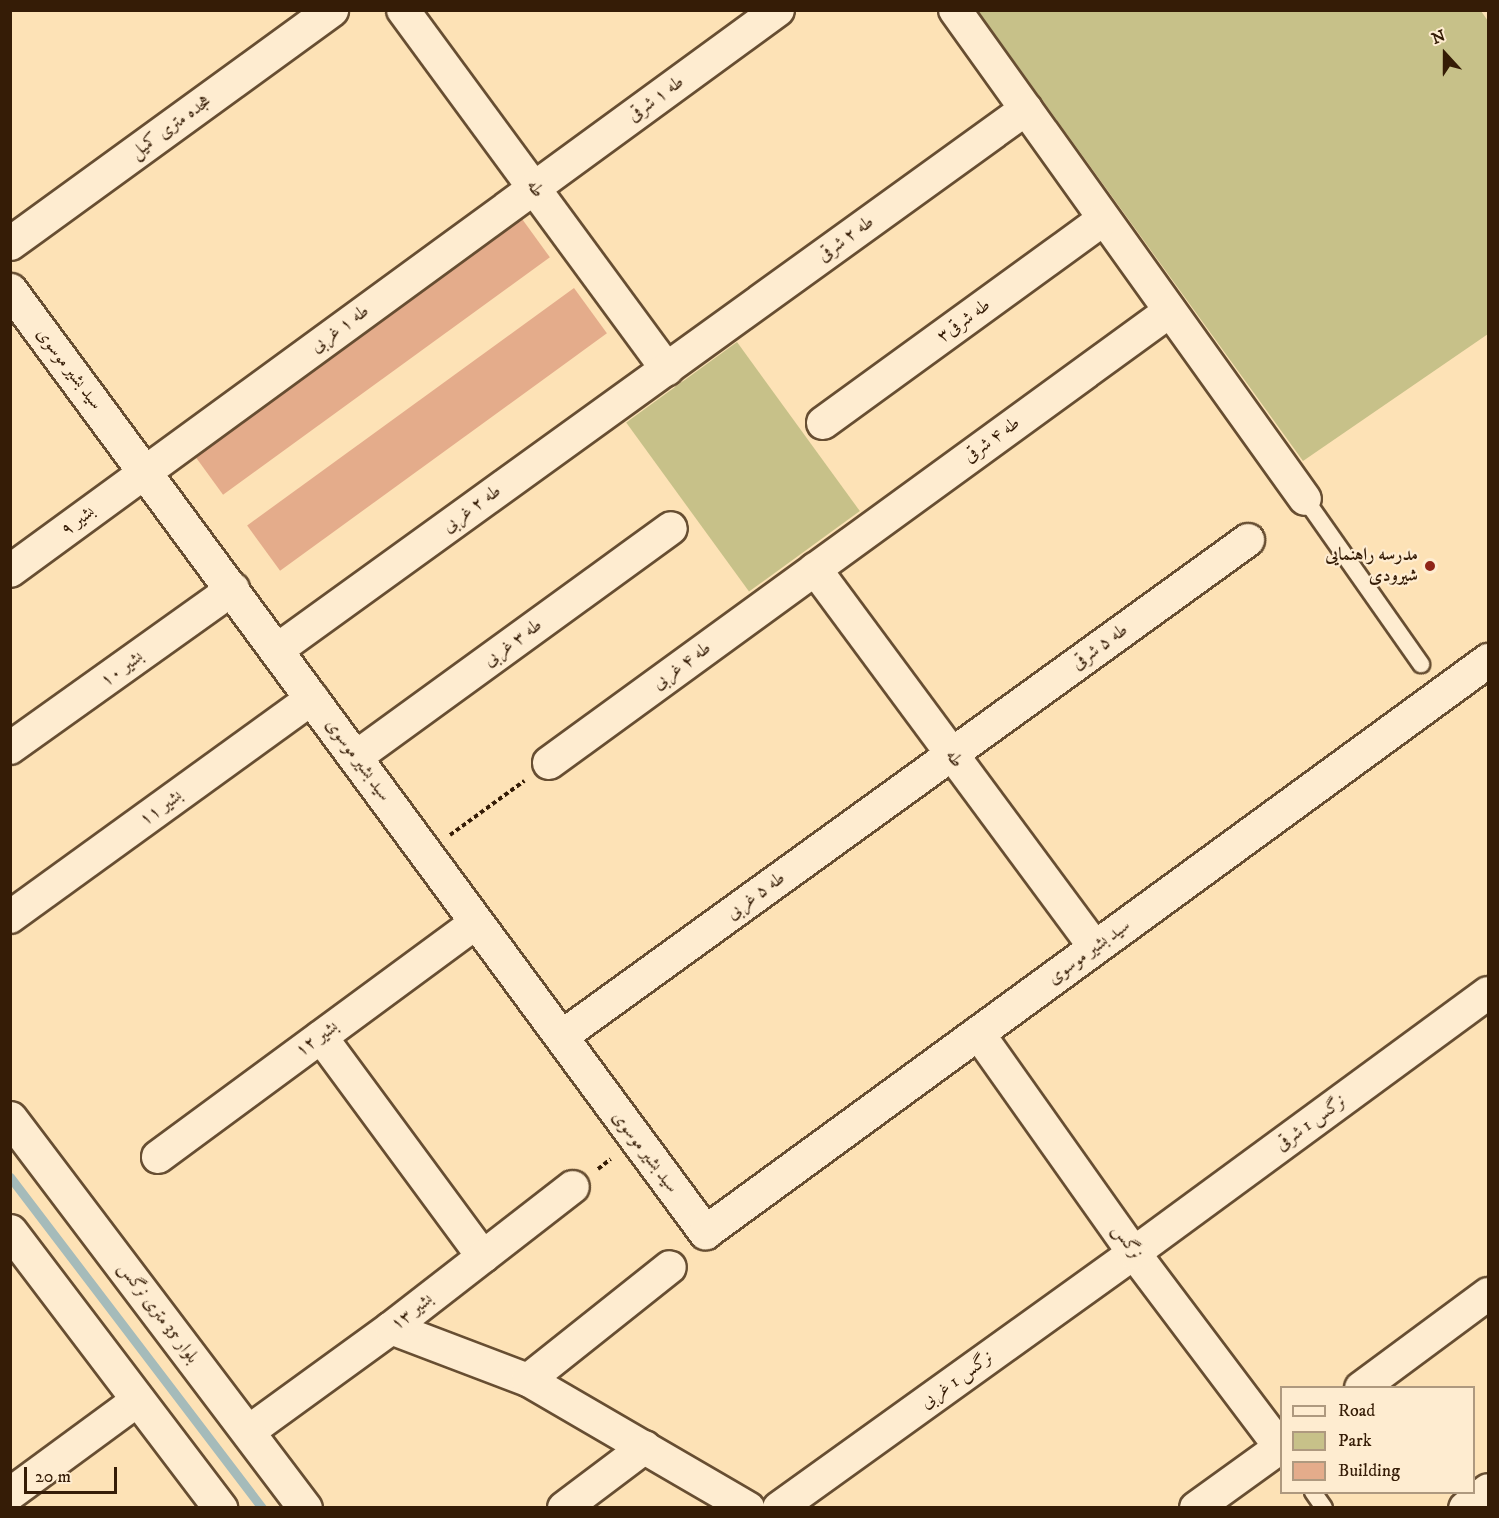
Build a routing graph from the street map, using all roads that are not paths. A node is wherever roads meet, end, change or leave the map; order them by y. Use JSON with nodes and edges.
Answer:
{"nodes":[{"id":1,"x":331,"y":10,"type":"edge"},
{"id":2,"x":403,"y":10,"type":"edge"},
{"id":3,"x":778,"y":10,"type":"edge"},
{"id":4,"x":955,"y":10,"type":"edge"},
{"id":5,"x":1026,"y":110,"type":"junction"},
{"id":6,"x":534,"y":188,"type":"junction"},
{"id":7,"x":1104,"y":219,"type":"junction"},
{"id":8,"x":10,"y":243,"type":"edge"},
{"id":9,"x":10,"y":290,"type":"edge"},
{"id":10,"x":1170,"y":311,"type":"junction"},
{"id":11,"x":667,"y":369,"type":"junction"},
{"id":12,"x":824,"y":423,"type":"dead end"},
{"id":13,"x":146,"y":471,"type":"junction"},
{"id":14,"x":1305,"y":499,"type":"joint"},
{"id":15,"x":671,"y":528,"type":"dead end"},
{"id":16,"x":1248,"y":540,"type":"dead end"},
{"id":17,"x":815,"y":569,"type":"junction"},
{"id":18,"x":10,"y":571,"type":"edge"},
{"id":19,"x":233,"y":589,"type":"junction"},
{"id":20,"x":277,"y":650,"type":"junction"},
{"id":21,"x":1488,"y":660,"type":"edge"},
{"id":22,"x":1421,"y":664,"type":"dead end"},
{"id":23,"x":312,"y":698,"type":"junction"},
{"id":24,"x":10,"y":748,"type":"edge"},
{"id":25,"x":951,"y":754,"type":"junction"},
{"id":26,"x":356,"y":757,"type":"junction"},
{"id":27,"x":549,"y":763,"type":"road end"},
{"id":28,"x":10,"y":917,"type":"edge"},
{"id":29,"x":477,"y":922,"type":"junction"},
{"id":30,"x":1095,"y":948,"type":"junction"},
{"id":31,"x":1488,"y":993,"type":"edge"},
{"id":32,"x":978,"y":1033,"type":"junction"},
{"id":33,"x":321,"y":1037,"type":"junction"},
{"id":34,"x":561,"y":1037,"type":"junction"},
{"id":35,"x":10,"y":1118,"type":"edge"},
{"id":36,"x":158,"y":1157,"type":"dead end"},
{"id":37,"x":573,"y":1187,"type":"road end"},
{"id":38,"x":10,"y":1231,"type":"edge"},
{"id":39,"x":1134,"y":1253,"type":"junction"},
{"id":40,"x":483,"y":1257,"type":"junction"},
{"id":41,"x":670,"y":1267,"type":"dead end"},
{"id":42,"x":1488,"y":1294,"type":"edge"},
{"id":43,"x":391,"y":1328,"type":"junction"},
{"id":44,"x":528,"y":1380,"type":"junction"},
{"id":45,"x":1364,"y":1386,"type":"edge"},
{"id":46,"x":138,"y":1400,"type":"junction"},
{"id":47,"x":248,"y":1432,"type":"junction"},
{"id":48,"x":645,"y":1447,"type":"junction"},
{"id":49,"x":1280,"y":1447,"type":"edge"},
{"id":50,"x":1280,"y":1449,"type":"edge"},
{"id":51,"x":1488,"y":1490,"type":"edge"},
{"id":52,"x":10,"y":1494,"type":"edge"},
{"id":53,"x":1314,"y":1494,"type":"edge"},
{"id":54,"x":220,"y":1508,"type":"edge"},
{"id":55,"x":305,"y":1508,"type":"edge"},
{"id":56,"x":564,"y":1508,"type":"edge"},
{"id":57,"x":748,"y":1508,"type":"edge"},
{"id":58,"x":779,"y":1508,"type":"edge"},
{"id":59,"x":1196,"y":1508,"type":"edge"},
{"id":60,"x":1324,"y":1508,"type":"edge"},
{"id":61,"x":1465,"y":1508,"type":"edge"}],
"edges":[{"from":1,"to":8,"type":"street","name":"هجده متری کمیل"},
{"from":2,"to":6,"type":"street","name":"طه"},
{"from":3,"to":6,"type":"street","name":"طه ۱ شرقی"},
{"from":4,"to":5,"type":"street"},
{"from":5,"to":7,"type":"street"},
{"from":5,"to":11,"type":"street","name":"طه ۲ شرقی"},
{"from":6,"to":11,"type":"street","name":"طه"},
{"from":6,"to":13,"type":"street","name":"طه ۱ غربی"},
{"from":7,"to":10,"type":"street"},
{"from":7,"to":12,"type":"street","name":"طه شرقی۳"},
{"from":9,"to":13,"type":"street","name":"سید بشیر موسوی"},
{"from":10,"to":14,"type":"street"},
{"from":10,"to":17,"type":"street","name":"طه ۴ شرقی"},
{"from":11,"to":20,"type":"street","name":"طه ۲ غربی"},
{"from":13,"to":18,"type":"street","name":"بشیر ۹"},
{"from":13,"to":19,"type":"street","name":"سید بشیر موسوی"},
{"from":14,"to":22,"type":"lane"},
{"from":15,"to":26,"type":"street","name":"طه ۳ غربی"},
{"from":16,"to":25,"type":"street","name":"طه ۵ شرقی"},
{"from":17,"to":25,"type":"street","name":"طه"},
{"from":17,"to":27,"type":"street","name":"طه ۴ غربی"},
{"from":19,"to":20,"type":"street","name":"سید بشیر موسوی"},
{"from":19,"to":24,"type":"street","name":"بشیر ۱۰"},
{"from":20,"to":23,"type":"street","name":"سید بشیر موسوی"},
{"from":21,"to":30,"type":"street","name":"سید بشیر موسوی"},
{"from":23,"to":26,"type":"street","name":"سید بشیر موسوی"},
{"from":23,"to":28,"type":"street","name":"بشیر ۱۱"},
{"from":25,"to":30,"type":"street","name":"طه"},
{"from":25,"to":34,"type":"street","name":"طه ۵ غربی"},
{"from":26,"to":29,"type":"street","name":"سید بشیر موسوی"},
{"from":29,"to":33,"type":"street","name":"بشیر ۱۲"},
{"from":29,"to":34,"type":"street","name":"سید بشیر موسوی"},
{"from":30,"to":32,"type":"street","name":"سید بشیر موسوی"},
{"from":31,"to":39,"type":"street","name":"نرگس 1 شرقی"},
{"from":32,"to":34,"type":"street","name":"سید بشیر موسوی"},
{"from":32,"to":39,"type":"street","name":"نرگس"},
{"from":33,"to":36,"type":"street","name":"بشیر ۱۲"},
{"from":33,"to":40,"type":"street"},
{"from":35,"to":47,"type":"street","name":"بلوار 35 متری نرگس"},
{"from":37,"to":40,"type":"street","name":"بشیر ۱۳"},
{"from":38,"to":46,"type":"street"},
{"from":39,"to":49,"type":"street","name":"نرگس"},
{"from":39,"to":58,"type":"street","name":"نرگس 1 غربی"},
{"from":40,"to":43,"type":"street","name":"بشیر ۱۳"},
{"from":41,"to":44,"type":"street"},
{"from":42,"to":45,"type":"street"},
{"from":43,"to":44,"type":"street"},
{"from":43,"to":47,"type":"street","name":"بشیر ۱۳"},
{"from":44,"to":48,"type":"street"},
{"from":46,"to":52,"type":"street"},
{"from":46,"to":54,"type":"street"},
{"from":47,"to":55,"type":"street","name":"بلوار 35 متری نرگس"},
{"from":48,"to":56,"type":"street"},
{"from":48,"to":57,"type":"street"},
{"from":50,"to":59,"type":"street"},
{"from":51,"to":61,"type":"street"},
{"from":53,"to":60,"type":"lane"}]}
